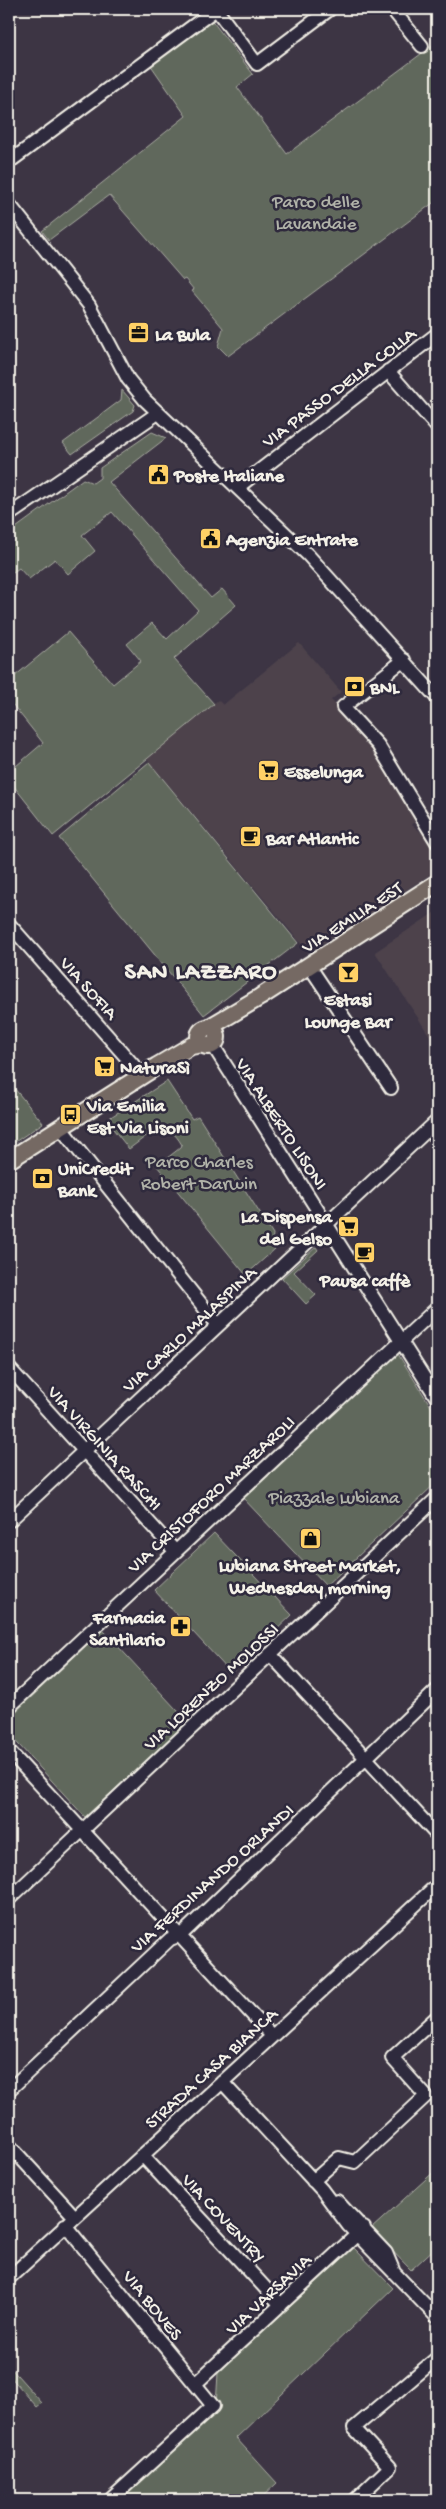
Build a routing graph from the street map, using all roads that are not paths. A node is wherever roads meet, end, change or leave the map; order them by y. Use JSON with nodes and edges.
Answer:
{"nodes":[{"id":1,"x":216,"y":9,"type":"edge"},
{"id":2,"x":330,"y":9,"type":"edge"},
{"id":3,"x":392,"y":9,"type":"edge"},
{"id":4,"x":422,"y":46,"type":"dead end"},
{"id":5,"x":9,"y":162,"type":"edge"},
{"id":6,"x":9,"y":204,"type":"edge"},
{"id":7,"x":437,"y":334,"type":"edge"},
{"id":8,"x":388,"y":371,"type":"junction"},
{"id":9,"x":158,"y":413,"type":"junction"},
{"id":10,"x":437,"y":427,"type":"edge"},
{"id":11,"x":238,"y":487,"type":"junction"},
{"id":12,"x":9,"y":515,"type":"edge"},
{"id":13,"x":404,"y":660,"type":"junction"},
{"id":14,"x":437,"y":698,"type":"edge"},
{"id":15,"x":437,"y":842,"type":"edge"},
{"id":16,"x":437,"y":884,"type":"edge"},
{"id":17,"x":437,"y":894,"type":"edge"},
{"id":18,"x":9,"y":924,"type":"edge"},
{"id":19,"x":314,"y":973,"type":"junction"},
{"id":20,"x":208,"y":1037,"type":"junction"},
{"id":21,"x":142,"y":1075,"type":"junction"},
{"id":22,"x":391,"y":1088,"type":"dead end"},
{"id":23,"x":437,"y":1122,"type":"edge"},
{"id":24,"x":60,"y":1127,"type":"junction"},
{"id":25,"x":9,"y":1160,"type":"edge"},
{"id":26,"x":326,"y":1225,"type":"junction"},
{"id":27,"x":437,"y":1308,"type":"edge"},
{"id":28,"x":218,"y":1325,"type":"junction"},
{"id":29,"x":401,"y":1341,"type":"junction"},
{"id":30,"x":9,"y":1368,"type":"edge"},
{"id":31,"x":437,"y":1398,"type":"edge"},
{"id":32,"x":84,"y":1451,"type":"junction"},
{"id":33,"x":437,"y":1498,"type":"edge"},
{"id":34,"x":9,"y":1521,"type":"edge"},
{"id":35,"x":175,"y":1551,"type":"junction"},
{"id":36,"x":270,"y":1654,"type":"junction"},
{"id":37,"x":437,"y":1690,"type":"edge"},
{"id":38,"x":9,"y":1707,"type":"edge"},
{"id":39,"x":9,"y":1751,"type":"edge"},
{"id":40,"x":366,"y":1759,"type":"junction"},
{"id":41,"x":82,"y":1830,"type":"junction"},
{"id":42,"x":437,"y":1835,"type":"edge"},
{"id":43,"x":437,"y":1885,"type":"edge"},
{"id":44,"x":9,"y":1899,"type":"edge"},
{"id":45,"x":181,"y":1935,"type":"junction"},
{"id":46,"x":437,"y":2017,"type":"edge"},
{"id":47,"x":272,"y":2036,"type":"junction"},
{"id":48,"x":222,"y":2082,"type":"junction"},
{"id":49,"x":9,"y":2090,"type":"edge"},
{"id":50,"x":9,"y":2145,"type":"edge"},
{"id":51,"x":142,"y":2155,"type":"junction"},
{"id":52,"x":317,"y":2185,"type":"junction"},
{"id":53,"x":70,"y":2221,"type":"junction"},
{"id":54,"x":360,"y":2232,"type":"junction"},
{"id":55,"x":9,"y":2278,"type":"edge"},
{"id":56,"x":281,"y":2305,"type":"junction"},
{"id":57,"x":437,"y":2317,"type":"edge"},
{"id":58,"x":437,"y":2358,"type":"edge"},
{"id":59,"x":195,"y":2384,"type":"junction"},
{"id":60,"x":110,"y":2500,"type":"edge"},
{"id":61,"x":355,"y":2500,"type":"edge"}],
"edges":[{"from":1,"to":2,"type":"street"},
{"from":1,"to":5,"type":"street"},
{"from":3,"to":4,"type":"street"},
{"from":6,"to":9,"type":"street"},
{"from":7,"to":8,"type":"street","name":"VIA PASSO DELLA COLLA"},
{"from":8,"to":10,"type":"street"},
{"from":8,"to":11,"type":"street","name":"VIA PASSO DELLA COLLA"},
{"from":9,"to":11,"type":"street"},
{"from":9,"to":12,"type":"street"},
{"from":11,"to":13,"type":"street"},
{"from":13,"to":14,"type":"street"},
{"from":13,"to":15,"type":"street"},
{"from":16,"to":20,"type":"main road","name":"VIA EMILIA EST"},
{"from":17,"to":19,"type":"main road","name":"VIA EMILIA EST"},
{"from":18,"to":21,"type":"street","name":"VIA SOFIA"},
{"from":19,"to":20,"type":"main road","name":"VIA EMILIA EST"},
{"from":19,"to":22,"type":"street","name":"VIA EMILIA EST"},
{"from":20,"to":21,"type":"main road","name":"VIA EMILIA EST"},
{"from":20,"to":26,"type":"street","name":"VIA ALBERTO LISONI"},
{"from":21,"to":24,"type":"main road","name":"VIA EMILIA EST"},
{"from":23,"to":26,"type":"street","name":"VIA CARLO MALASPINA"},
{"from":24,"to":25,"type":"main road","name":"VIA EMILIA EST"},
{"from":24,"to":28,"type":"street"},
{"from":26,"to":28,"type":"street","name":"VIA CARLO MALASPINA"},
{"from":26,"to":29,"type":"street","name":"VIA ALBERTO LISONI"},
{"from":27,"to":29,"type":"street","name":"VIA CRISTOFORO MARZAROLI"},
{"from":28,"to":32,"type":"street","name":"VIA CARLO MALASPINA"},
{"from":29,"to":31,"type":"street","name":"VIA ALBERTO LISONI"},
{"from":29,"to":35,"type":"street","name":"VIA CRISTOFORO MARZAROLI"},
{"from":30,"to":32,"type":"street","name":"VIA VIRGINIA RASCHI"},
{"from":32,"to":34,"type":"street","name":"VIA CARLO MALASPINA"},
{"from":32,"to":35,"type":"street","name":"VIA VIRGINIA RASCHI"},
{"from":33,"to":36,"type":"street","name":"VIA LORENZO MOLOSSI"},
{"from":35,"to":38,"type":"street","name":"VIA CRISTOFORO MARZAROLI"},
{"from":36,"to":40,"type":"street"},
{"from":36,"to":41,"type":"street","name":"VIA LORENZO MOLOSSI"},
{"from":37,"to":40,"type":"street","name":"VIA FERDINANDO ORLANDI"},
{"from":39,"to":41,"type":"street"},
{"from":40,"to":42,"type":"street"},
{"from":40,"to":45,"type":"street","name":"VIA FERDINANDO ORLANDI"},
{"from":41,"to":44,"type":"street","name":"VIA LORENZO MOLOSSI"},
{"from":41,"to":45,"type":"street"},
{"from":43,"to":47,"type":"street","name":"STRADA CASA BIANCA"},
{"from":45,"to":47,"type":"street"},
{"from":45,"to":49,"type":"street","name":"VIA FERDINANDO ORLANDI"},
{"from":46,"to":52,"type":"street"},
{"from":47,"to":48,"type":"street","name":"STRADA CASA BIANCA"},
{"from":48,"to":51,"type":"street","name":"STRADA CASA BIANCA"},
{"from":48,"to":52,"type":"street"},
{"from":50,"to":53,"type":"street","name":"VIA BOVES"},
{"from":51,"to":53,"type":"street","name":"STRADA CASA BIANCA"},
{"from":51,"to":56,"type":"street","name":"VIA COVENTRY"},
{"from":52,"to":54,"type":"street"},
{"from":53,"to":55,"type":"street","name":"STRADA CASA BIANCA"},
{"from":53,"to":59,"type":"street","name":"VIA BOVES"},
{"from":54,"to":56,"type":"street","name":"VIA VARSAVIA"},
{"from":54,"to":57,"type":"street"},
{"from":56,"to":59,"type":"street","name":"VIA VARSAVIA"},
{"from":58,"to":61,"type":"street"},
{"from":59,"to":60,"type":"street","name":"VIA BOVES"}]}
